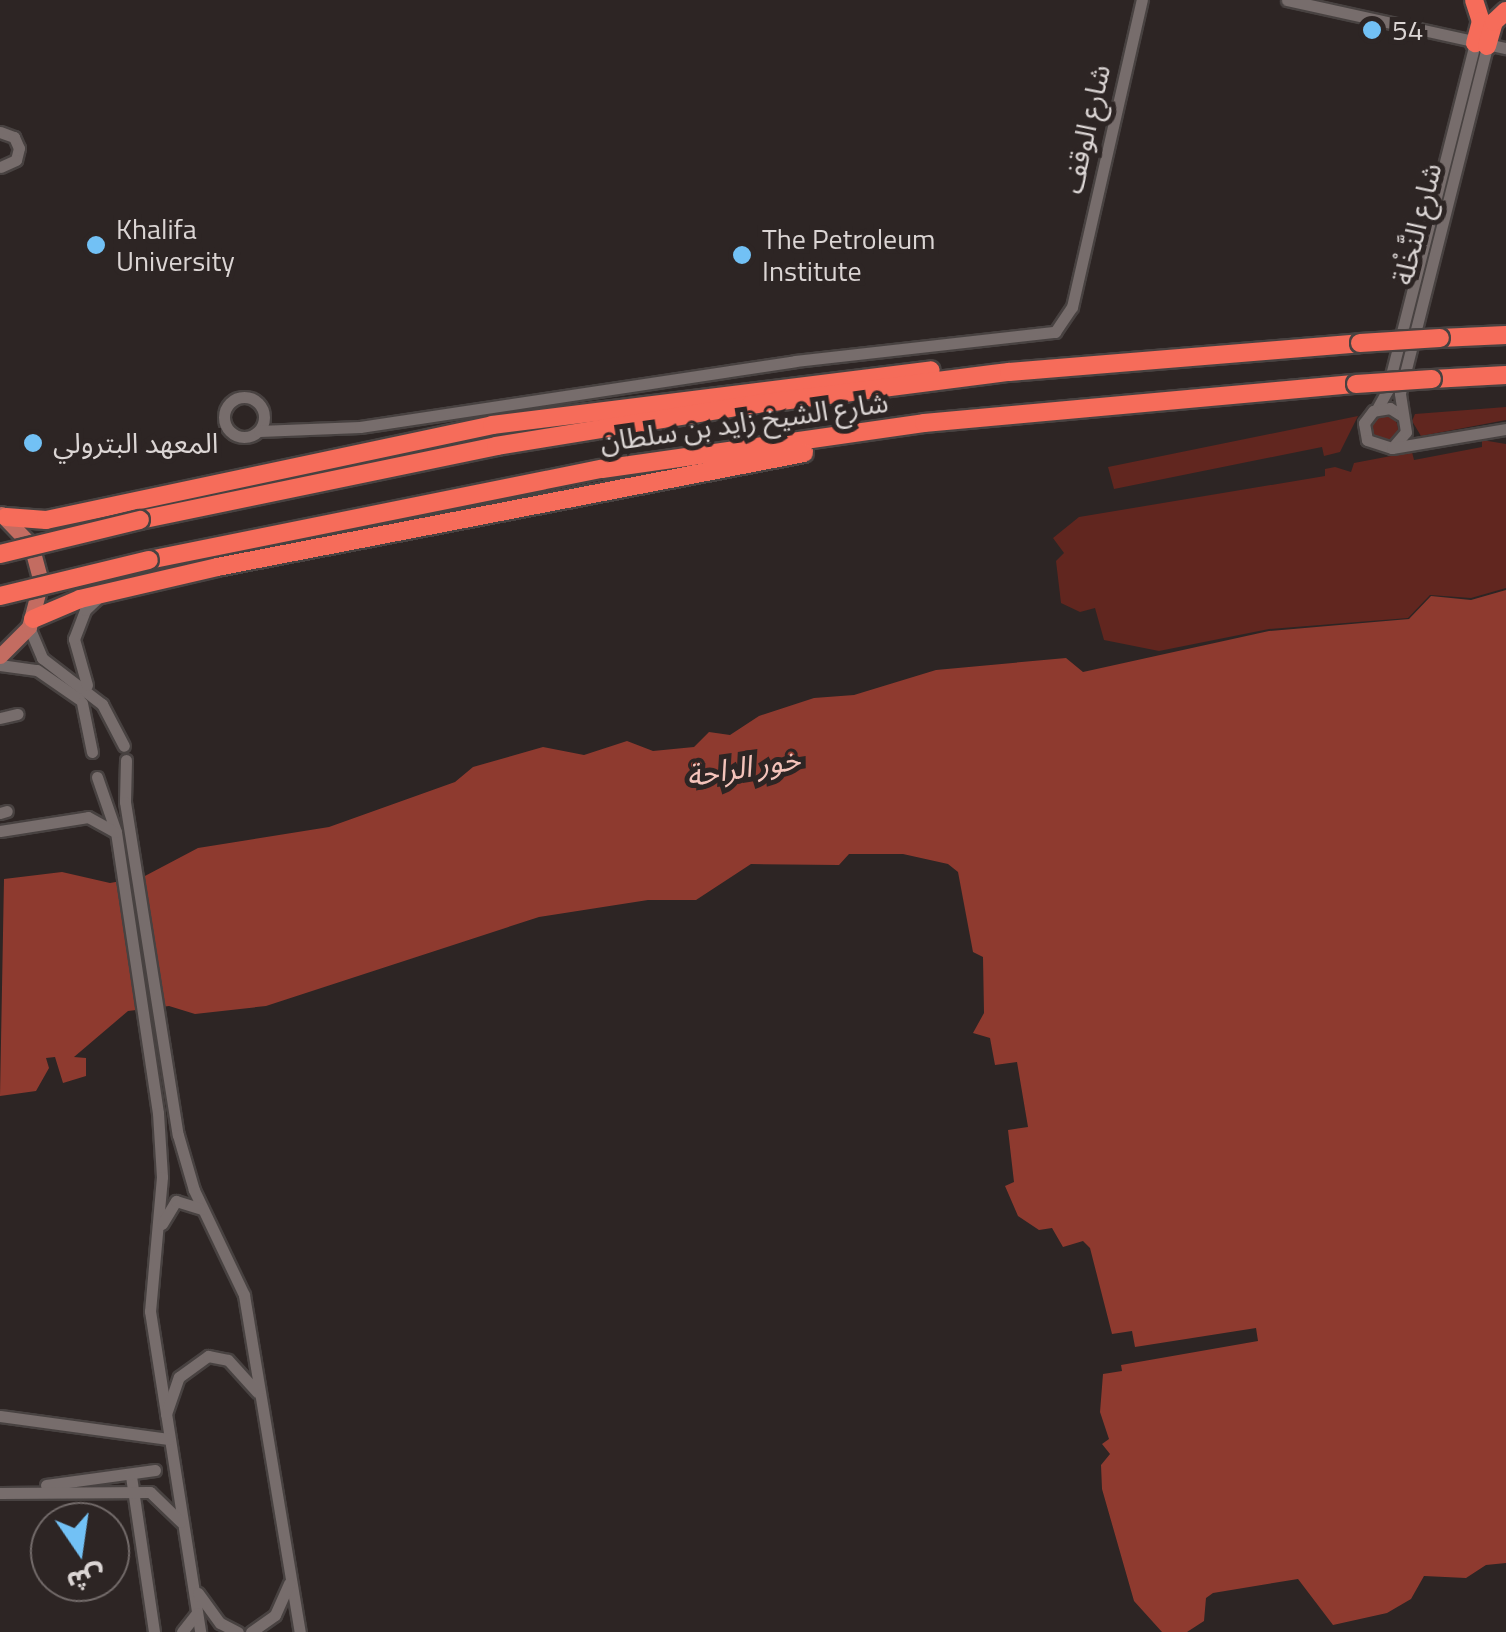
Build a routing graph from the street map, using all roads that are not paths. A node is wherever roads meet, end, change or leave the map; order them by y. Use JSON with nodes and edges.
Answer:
{"nodes":[{"id":1,"x":1142,"y":0,"type":"edge"},
{"id":2,"x":1286,"y":0,"type":"edge"},
{"id":3,"x":1474,"y":0,"type":"edge"},
{"id":4,"x":1506,"y":10,"type":"edge"},
{"id":5,"x":1494,"y":47,"type":"edge"},
{"id":6,"x":0,"y":132,"type":"edge"},
{"id":7,"x":0,"y":167,"type":"edge"},
{"id":8,"x":1506,"y":335,"type":"edge"},
{"id":9,"x":1008,"y":372,"type":"junction"},
{"id":10,"x":1506,"y":375,"type":"edge"},
{"id":11,"x":1377,"y":409,"type":"junction"},
{"id":12,"x":264,"y":417,"type":"junction"},
{"id":13,"x":984,"y":419,"type":"junction"},
{"id":14,"x":1403,"y":420,"type":"junction"},
{"id":15,"x":1506,"y":429,"type":"edge"},
{"id":16,"x":300,"y":430,"type":"junction"},
{"id":17,"x":258,"y":431,"type":"junction"},
{"id":18,"x":1422,"y":446,"type":"junction"},
{"id":19,"x":1392,"y":448,"type":"junction"},
{"id":20,"x":3,"y":515,"type":"edge"},
{"id":21,"x":0,"y":554,"type":"edge"},
{"id":22,"x":124,"y":588,"type":"junction"},
{"id":23,"x":0,"y":596,"type":"edge"},
{"id":24,"x":31,"y":623,"type":"junction"},
{"id":25,"x":0,"y":656,"type":"edge"},
{"id":26,"x":0,"y":665,"type":"edge"},
{"id":27,"x":89,"y":688,"type":"junction"},
{"id":28,"x":18,"y":714,"type":"dead end"},
{"id":29,"x":0,"y":718,"type":"edge"},
{"id":30,"x":92,"y":752,"type":"dead end"},
{"id":31,"x":97,"y":777,"type":"dead end"},
{"id":32,"x":0,"y":831,"type":"edge"},
{"id":33,"x":116,"y":832,"type":"junction"},
{"id":34,"x":154,"y":1030,"type":"junction"},
{"id":35,"x":206,"y":1212,"type":"junction"},
{"id":36,"x":156,"y":1238,"type":"junction"},
{"id":37,"x":261,"y":1400,"type":"junction"},
{"id":38,"x":0,"y":1416,"type":"edge"},
{"id":39,"x":165,"y":1418,"type":"junction"},
{"id":40,"x":168,"y":1439,"type":"junction"},
{"id":41,"x":170,"y":1453,"type":"junction"},
{"id":42,"x":155,"y":1470,"type":"junction"},
{"id":43,"x":104,"y":1476,"type":"junction"},
{"id":44,"x":131,"y":1476,"type":"junction"},
{"id":45,"x":0,"y":1482,"type":"edge"},
{"id":46,"x":130,"y":1491,"type":"junction"},
{"id":47,"x":150,"y":1492,"type":"junction"},
{"id":48,"x":0,"y":1493,"type":"edge"},
{"id":49,"x":105,"y":1493,"type":"junction"},
{"id":50,"x":184,"y":1526,"type":"junction"},
{"id":51,"x":290,"y":1578,"type":"junction"},
{"id":52,"x":194,"y":1584,"type":"junction"},
{"id":53,"x":197,"y":1612,"type":"junction"},
{"id":54,"x":154,"y":1632,"type":"edge"},
{"id":55,"x":182,"y":1632,"type":"edge"},
{"id":56,"x":200,"y":1632,"type":"edge"},
{"id":57,"x":238,"y":1632,"type":"edge"},
{"id":58,"x":251,"y":1632,"type":"edge"},
{"id":59,"x":300,"y":1632,"type":"edge"}],
"edges":[{"from":1,"to":16,"type":"street","name":"شارع الوقف"},
{"from":2,"to":5,"type":"street"},
{"from":3,"to":5,"type":"highway"},
{"from":4,"to":5,"type":"highway"},
{"from":5,"to":11,"type":"street","name":"شارع النَّخْلة"},
{"from":5,"to":14,"type":"street","name":"شارع النَّخْلة"},
{"from":6,"to":7,"type":"street"},
{"from":8,"to":9,"type":"highway","name":"شارع الشيخ زايد بن سلطان","bridge":true},
{"from":9,"to":20,"type":"highway"},
{"from":9,"to":21,"type":"highway","name":"شارع الشيخ زايد بن سلطان","bridge":true},
{"from":10,"to":13,"type":"highway","name":"شارع الشيخ زايد بن سلطان","bridge":true},
{"from":11,"to":14,"type":"street"},
{"from":11,"to":19,"type":"street"},
{"from":12,"to":16,"type":"street"},
{"from":12,"to":17,"type":"street"},
{"from":12,"to":17,"type":"street"},
{"from":13,"to":22,"type":"highway"},
{"from":13,"to":23,"type":"highway","name":"شارع الشيخ زايد بن سلطان","bridge":true},
{"from":14,"to":18,"type":"street"},
{"from":14,"to":19,"type":"street"},
{"from":15,"to":18,"type":"street"},
{"from":16,"to":17,"type":"street"},
{"from":18,"to":19,"type":"street"},
{"from":20,"to":24,"type":"main road"},
{"from":22,"to":24,"type":"highway"},
{"from":22,"to":27,"type":"street"},
{"from":24,"to":25,"type":"main road"},
{"from":24,"to":27,"type":"street"},
{"from":26,"to":30,"type":"street"},
{"from":27,"to":34,"type":"street"},
{"from":28,"to":29,"type":"street"},
{"from":31,"to":33,"type":"street"},
{"from":32,"to":33,"type":"street"},
{"from":33,"to":34,"type":"street"},
{"from":34,"to":35,"type":"street"},
{"from":34,"to":36,"type":"street"},
{"from":35,"to":36,"type":"street"},
{"from":35,"to":37,"type":"street"},
{"from":36,"to":39,"type":"street"},
{"from":37,"to":39,"type":"street"},
{"from":37,"to":51,"type":"street"},
{"from":38,"to":40,"type":"street"},
{"from":39,"to":40,"type":"street"},
{"from":40,"to":41,"type":"street"},
{"from":41,"to":42,"type":"street"},
{"from":41,"to":50,"type":"street"},
{"from":42,"to":44,"type":"street"},
{"from":42,"to":47,"type":"street"},
{"from":43,"to":44,"type":"street"},
{"from":43,"to":45,"type":"street"},
{"from":43,"to":49,"type":"street"},
{"from":44,"to":46,"type":"street"},
{"from":46,"to":47,"type":"street"},
{"from":46,"to":49,"type":"street"},
{"from":46,"to":54,"type":"street"},
{"from":47,"to":50,"type":"street"},
{"from":48,"to":49,"type":"street"},
{"from":50,"to":52,"type":"street"},
{"from":51,"to":58,"type":"street"},
{"from":51,"to":59,"type":"street"},
{"from":52,"to":53,"type":"street"},
{"from":52,"to":57,"type":"street"},
{"from":53,"to":55,"type":"street"},
{"from":53,"to":56,"type":"street"}]}
